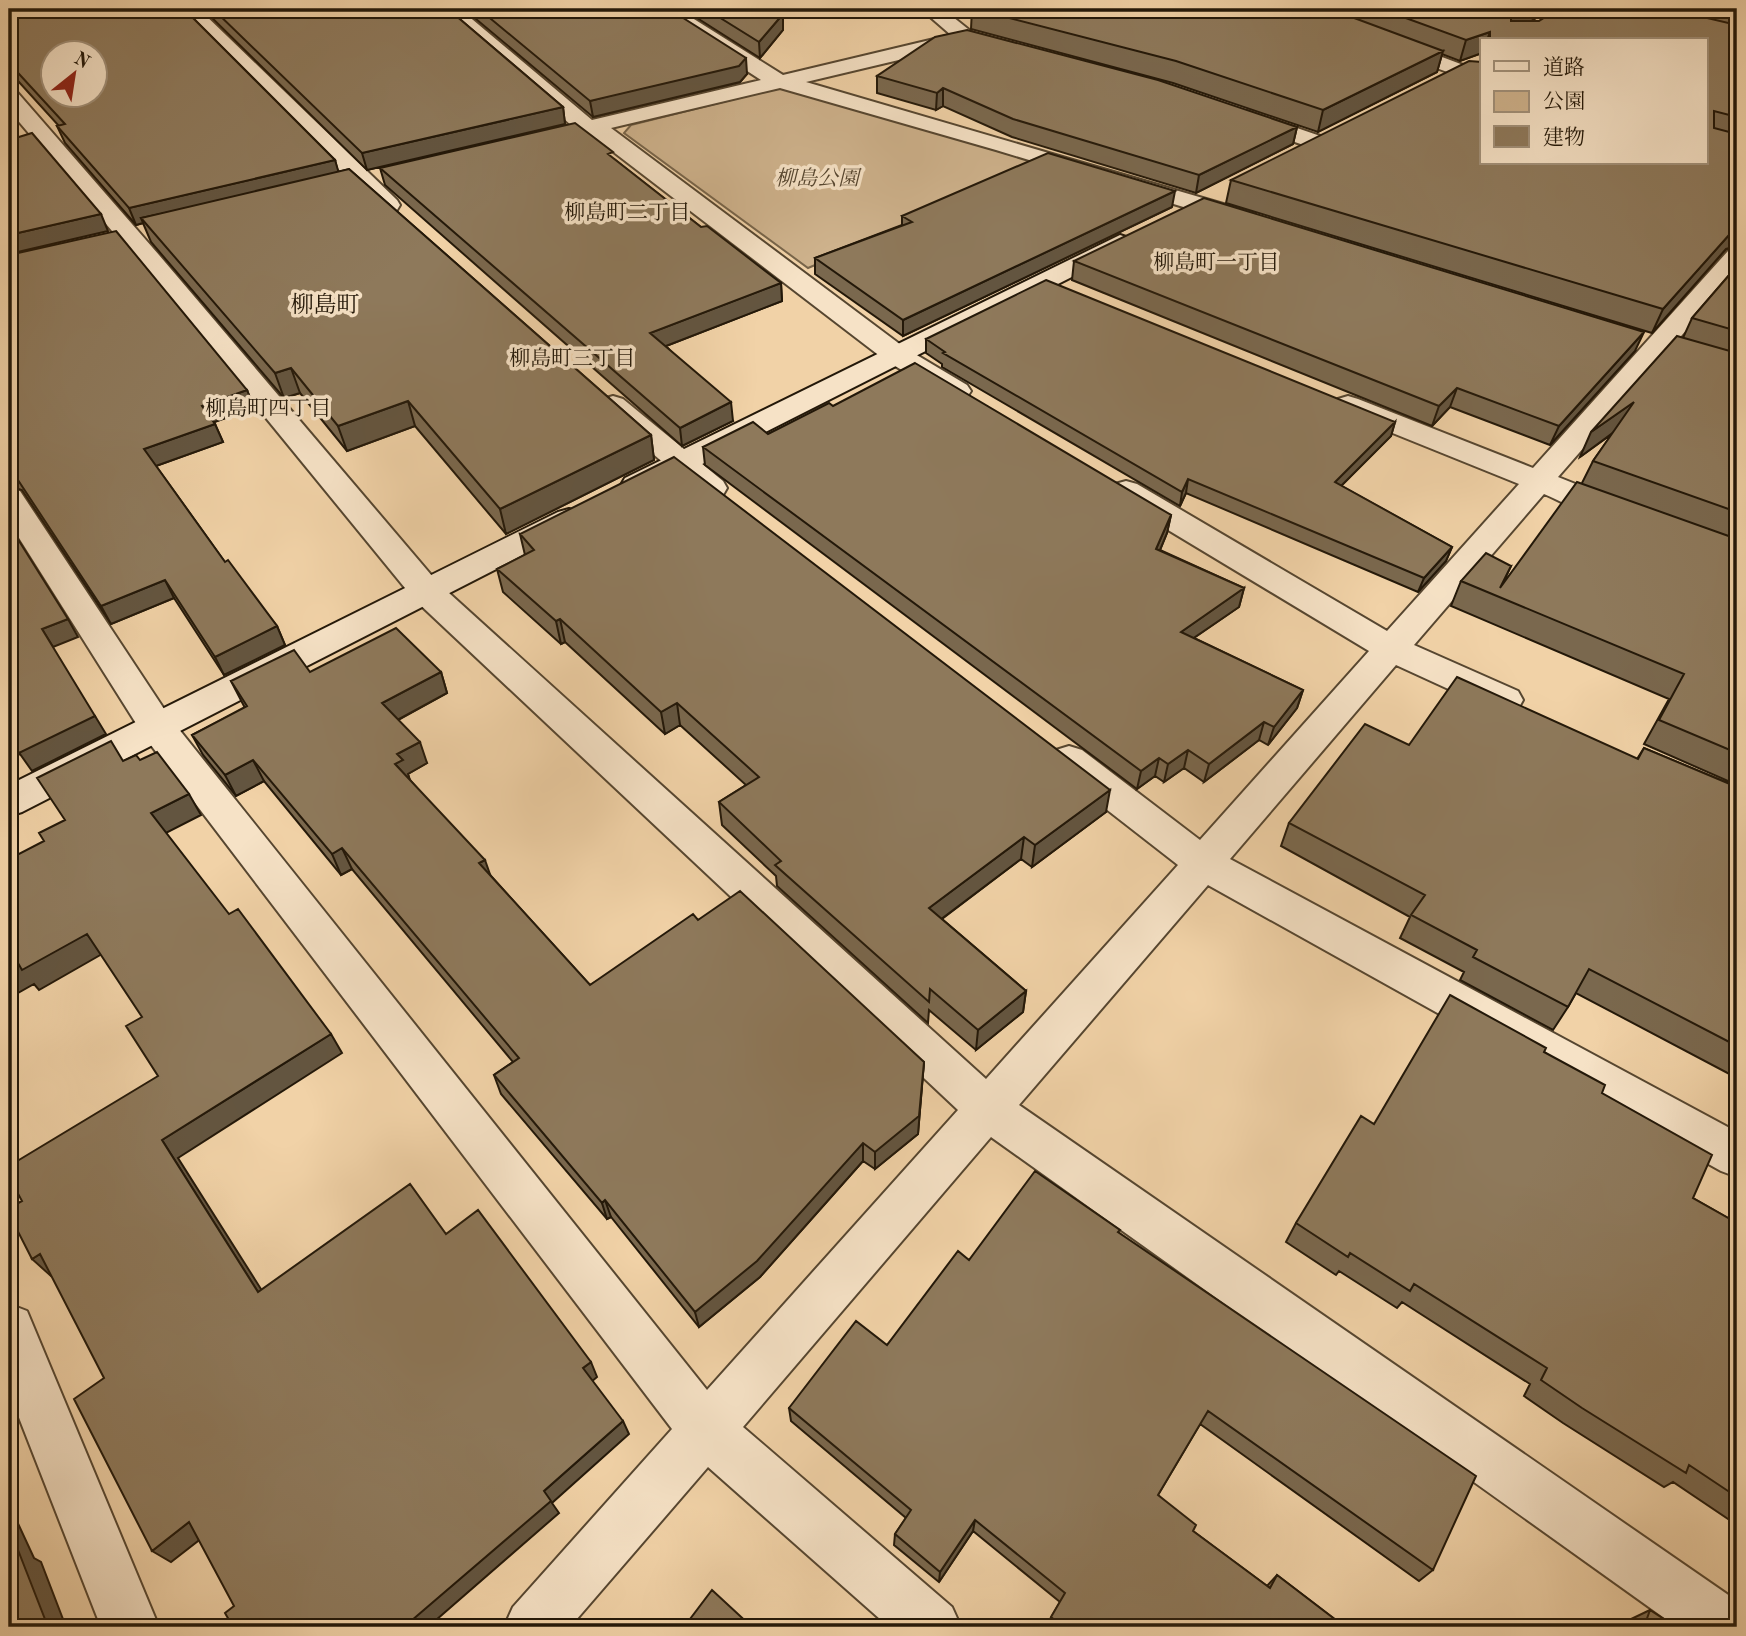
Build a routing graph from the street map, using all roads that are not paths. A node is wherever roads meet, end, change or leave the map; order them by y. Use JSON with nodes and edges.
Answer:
{"nodes":[{"id":1,"x":188,"y":9,"type":"edge"},
{"id":2,"x":448,"y":9,"type":"edge"},
{"id":3,"x":665,"y":9,"type":"edge"},
{"id":4,"x":931,"y":9,"type":"edge"},
{"id":5,"x":1296,"y":9,"type":"edge"},
{"id":6,"x":966,"y":38,"type":"junction"},
{"id":7,"x":1006,"y":48,"type":"edge"},
{"id":8,"x":1471,"y":76,"type":"edge"},
{"id":9,"x":778,"y":81,"type":"junction"},
{"id":10,"x":1438,"y":85,"type":"edge"},
{"id":11,"x":9,"y":97,"type":"edge"},
{"id":12,"x":1232,"y":113,"type":"edge"},
{"id":13,"x":590,"y":126,"type":"junction"},
{"id":14,"x":1344,"y":132,"type":"edge"},
{"id":15,"x":548,"y":137,"type":"edge"},
{"id":16,"x":1321,"y":144,"type":"junction"},
{"id":17,"x":1297,"y":156,"type":"edge"},
{"id":18,"x":373,"y":179,"type":"junction"},
{"id":19,"x":336,"y":188,"type":"edge"},
{"id":20,"x":1212,"y":198,"type":"junction"},
{"id":21,"x":1266,"y":224,"type":"edge"},
{"id":22,"x":410,"y":225,"type":"edge"},
{"id":23,"x":143,"y":233,"type":"junction"},
{"id":24,"x":103,"y":242,"type":"edge"},
{"id":25,"x":1737,"y":256,"type":"edge"},
{"id":26,"x":1044,"y":281,"type":"junction"},
{"id":27,"x":1083,"y":296,"type":"edge"},
{"id":28,"x":895,"y":354,"type":"junction"},
{"id":29,"x":596,"y":390,"type":"edge"},
{"id":30,"x":1329,"y":397,"type":"edge"},
{"id":31,"x":979,"y":404,"type":"edge"},
{"id":32,"x":679,"y":463,"type":"junction"},
{"id":33,"x":1100,"y":475,"type":"edge"},
{"id":34,"x":1535,"y":481,"type":"junction"},
{"id":35,"x":9,"y":498,"type":"edge"},
{"id":36,"x":745,"y":513,"type":"edge"},
{"id":37,"x":1649,"y":524,"type":"edge"},
{"id":38,"x":426,"y":591,"type":"junction"},
{"id":39,"x":1391,"y":649,"type":"junction"},
{"id":40,"x":1527,"y":710,"type":"edge"},
{"id":41,"x":157,"y":727,"type":"junction"},
{"id":42,"x":1040,"y":738,"type":"edge"},
{"id":43,"x":9,"y":802,"type":"edge"},
{"id":44,"x":1203,"y":863,"type":"junction"},
{"id":45,"x":988,"y":1109,"type":"junction"},
{"id":46,"x":1737,"y":1156,"type":"edge"},
{"id":47,"x":9,"y":1329,"type":"edge"},
{"id":48,"x":706,"y":1430,"type":"junction"},
{"id":49,"x":130,"y":1627,"type":"edge"},
{"id":50,"x":533,"y":1627,"type":"edge"},
{"id":51,"x":932,"y":1627,"type":"edge"},
{"id":52,"x":1726,"y":1627,"type":"edge"}],
"edges":[{"from":1,"to":18,"type":"street"},
{"from":2,"to":13,"type":"street"},
{"from":3,"to":9,"type":"street"},
{"from":4,"to":6,"type":"street"},
{"from":5,"to":8,"type":"street"},
{"from":6,"to":7,"type":"street"},
{"from":6,"to":9,"type":"street"},
{"from":8,"to":10,"type":"street"},
{"from":9,"to":13,"type":"street"},
{"from":9,"to":20,"type":"street"},
{"from":11,"to":23,"type":"street"},
{"from":12,"to":16,"type":"street"},
{"from":13,"to":15,"type":"street"},
{"from":13,"to":28,"type":"street"},
{"from":14,"to":16,"type":"street"},
{"from":16,"to":17,"type":"street"},
{"from":18,"to":19,"type":"street"},
{"from":18,"to":22,"type":"street"},
{"from":20,"to":21,"type":"street"},
{"from":20,"to":26,"type":"street"},
{"from":23,"to":24,"type":"street"},
{"from":23,"to":38,"type":"street"},
{"from":25,"to":34,"type":"street"},
{"from":26,"to":27,"type":"street"},
{"from":26,"to":28,"type":"street"},
{"from":28,"to":31,"type":"street"},
{"from":28,"to":32,"type":"street"},
{"from":29,"to":32,"type":"street"},
{"from":30,"to":34,"type":"street"},
{"from":32,"to":36,"type":"street"},
{"from":32,"to":38,"type":"street"},
{"from":33,"to":39,"type":"street"},
{"from":34,"to":37,"type":"street"},
{"from":34,"to":39,"type":"street"},
{"from":35,"to":41,"type":"street"},
{"from":38,"to":41,"type":"street"},
{"from":38,"to":45,"type":"street"},
{"from":39,"to":40,"type":"street"},
{"from":39,"to":44,"type":"street"},
{"from":41,"to":43,"type":"street"},
{"from":41,"to":48,"type":"street"},
{"from":42,"to":44,"type":"street"},
{"from":44,"to":45,"type":"street"},
{"from":44,"to":46,"type":"street"},
{"from":45,"to":48,"type":"street"},
{"from":45,"to":52,"type":"street"},
{"from":47,"to":49,"type":"street"},
{"from":48,"to":50,"type":"street"},
{"from":48,"to":51,"type":"street"}]}
